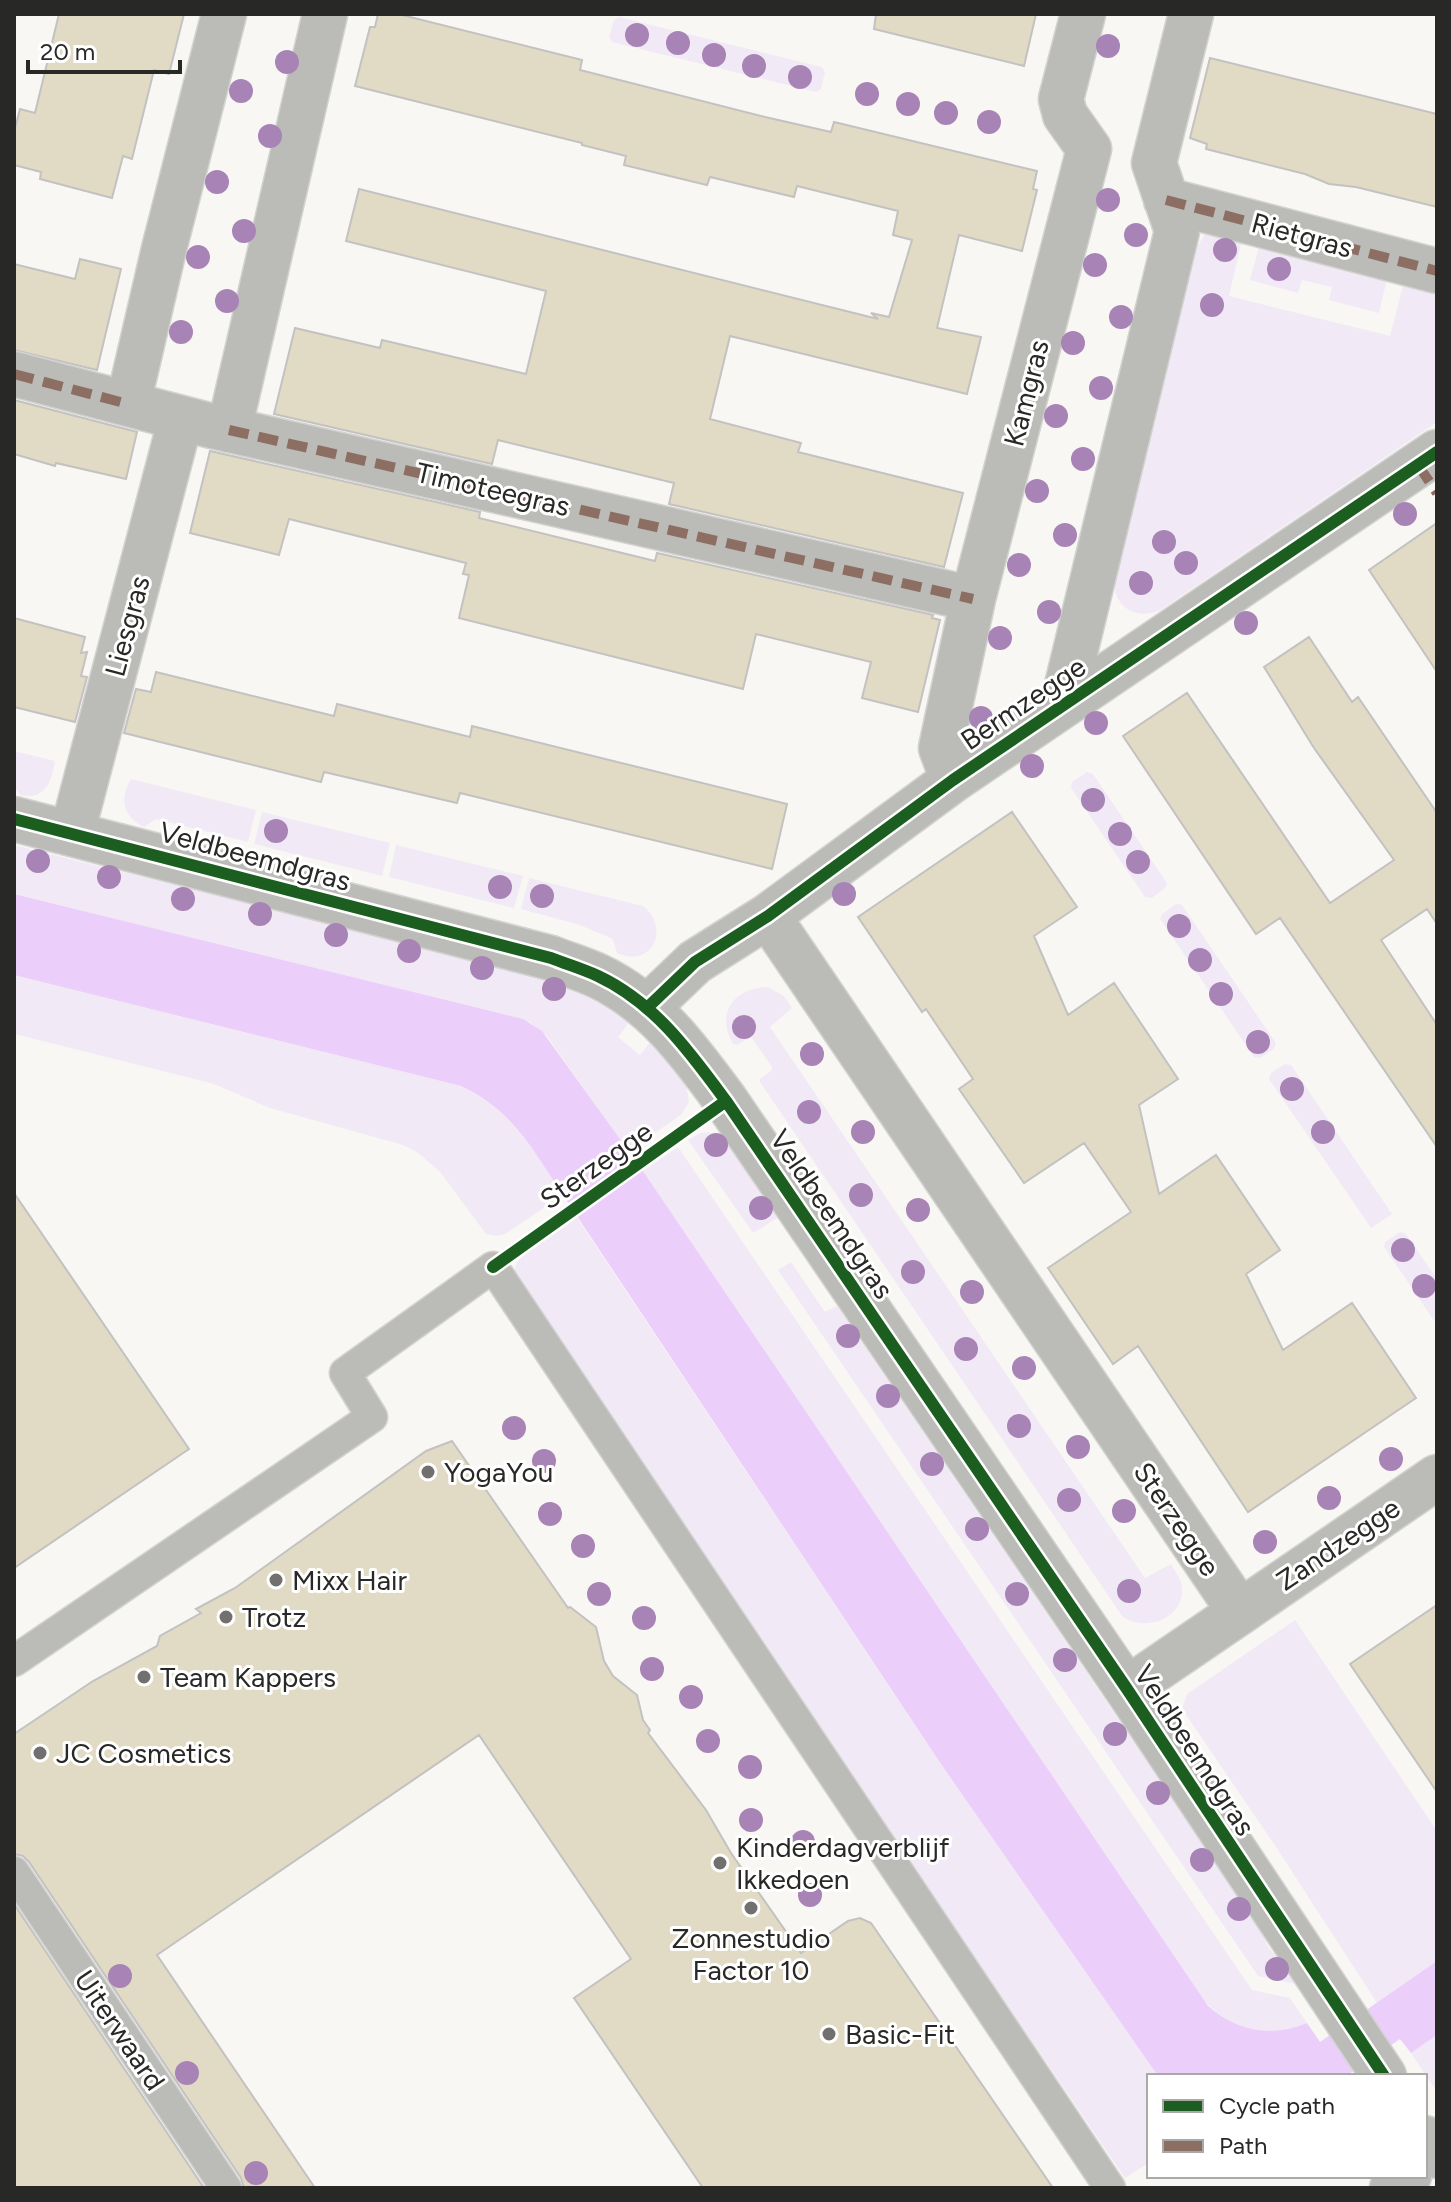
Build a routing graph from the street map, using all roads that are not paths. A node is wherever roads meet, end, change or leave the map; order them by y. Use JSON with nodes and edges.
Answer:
{"nodes":[{"id":1,"x":224,"y":14,"type":"edge"},
{"id":2,"x":325,"y":14,"type":"edge"},
{"id":3,"x":1083,"y":14,"type":"edge"},
{"id":4,"x":1191,"y":14,"type":"edge"},
{"id":5,"x":1089,"y":149,"type":"junction"},
{"id":6,"x":1160,"y":182,"type":"junction"},
{"id":7,"x":1437,"y":271,"type":"edge"},
{"id":8,"x":14,"y":374,"type":"edge"},
{"id":9,"x":128,"y":404,"type":"junction"},
{"id":10,"x":181,"y":418,"type":"junction"},
{"id":11,"x":229,"y":430,"type":"junction"},
{"id":12,"x":1431,"y":470,"type":"edge"},
{"id":13,"x":973,"y":599,"type":"junction"},
{"id":14,"x":1062,"y":706,"type":"junction"},
{"id":15,"x":953,"y":780,"type":"junction"},
{"id":16,"x":14,"y":819,"type":"edge"},
{"id":17,"x":72,"y":833,"type":"junction"},
{"id":18,"x":768,"y":916,"type":"junction"},
{"id":19,"x":647,"y":1008,"type":"junction"},
{"id":20,"x":1437,"y":1477,"type":"edge"},
{"id":21,"x":1240,"y":1612,"type":"junction"},
{"id":22,"x":14,"y":1661,"type":"edge"},
{"id":23,"x":1127,"y":1689,"type":"junction"},
{"id":24,"x":14,"y":1872,"type":"edge"},
{"id":25,"x":1380,"y":2069,"type":"edge"},
{"id":26,"x":226,"y":2188,"type":"edge"},
{"id":27,"x":1110,"y":2188,"type":"edge"}],
"edges":[{"from":1,"to":9,"type":"street"},
{"from":2,"to":11,"type":"street"},
{"from":3,"to":5,"type":"street"},
{"from":4,"to":6,"type":"street"},
{"from":5,"to":6,"type":"street","name":"Rietgras"},
{"from":5,"to":13,"type":"street","name":"Kamgras"},
{"from":6,"to":7,"type":"street","name":"Rietgras"},
{"from":6,"to":14,"type":"street"},
{"from":8,"to":9,"type":"street","name":"Timoteegras"},
{"from":9,"to":10,"type":"street","name":"Timoteegras"},
{"from":10,"to":11,"type":"street","name":"Timoteegras"},
{"from":10,"to":17,"type":"street","name":"Liesgras"},
{"from":11,"to":13,"type":"street","name":"Timoteegras"},
{"from":12,"to":14,"type":"street","name":"Bermzegge"},
{"from":13,"to":15,"type":"street","name":"Kamgras"},
{"from":14,"to":15,"type":"street","name":"Bermzegge"},
{"from":15,"to":18,"type":"street","name":"Bermzegge"},
{"from":16,"to":17,"type":"street","name":"Veldbeemdgras"},
{"from":17,"to":19,"type":"street","name":"Veldbeemdgras"},
{"from":18,"to":19,"type":"street","name":"Bermzegge"},
{"from":18,"to":21,"type":"street","name":"Sterzegge"},
{"from":19,"to":23,"type":"street","name":"Veldbeemdgras"},
{"from":20,"to":21,"type":"street","name":"Zandzegge"},
{"from":21,"to":23,"type":"street"},
{"from":22,"to":27,"type":"lane"},
{"from":23,"to":25,"type":"street","name":"Veldbeemdgras"},
{"from":24,"to":26,"type":"lane","name":"Uiterwaard"}]}
